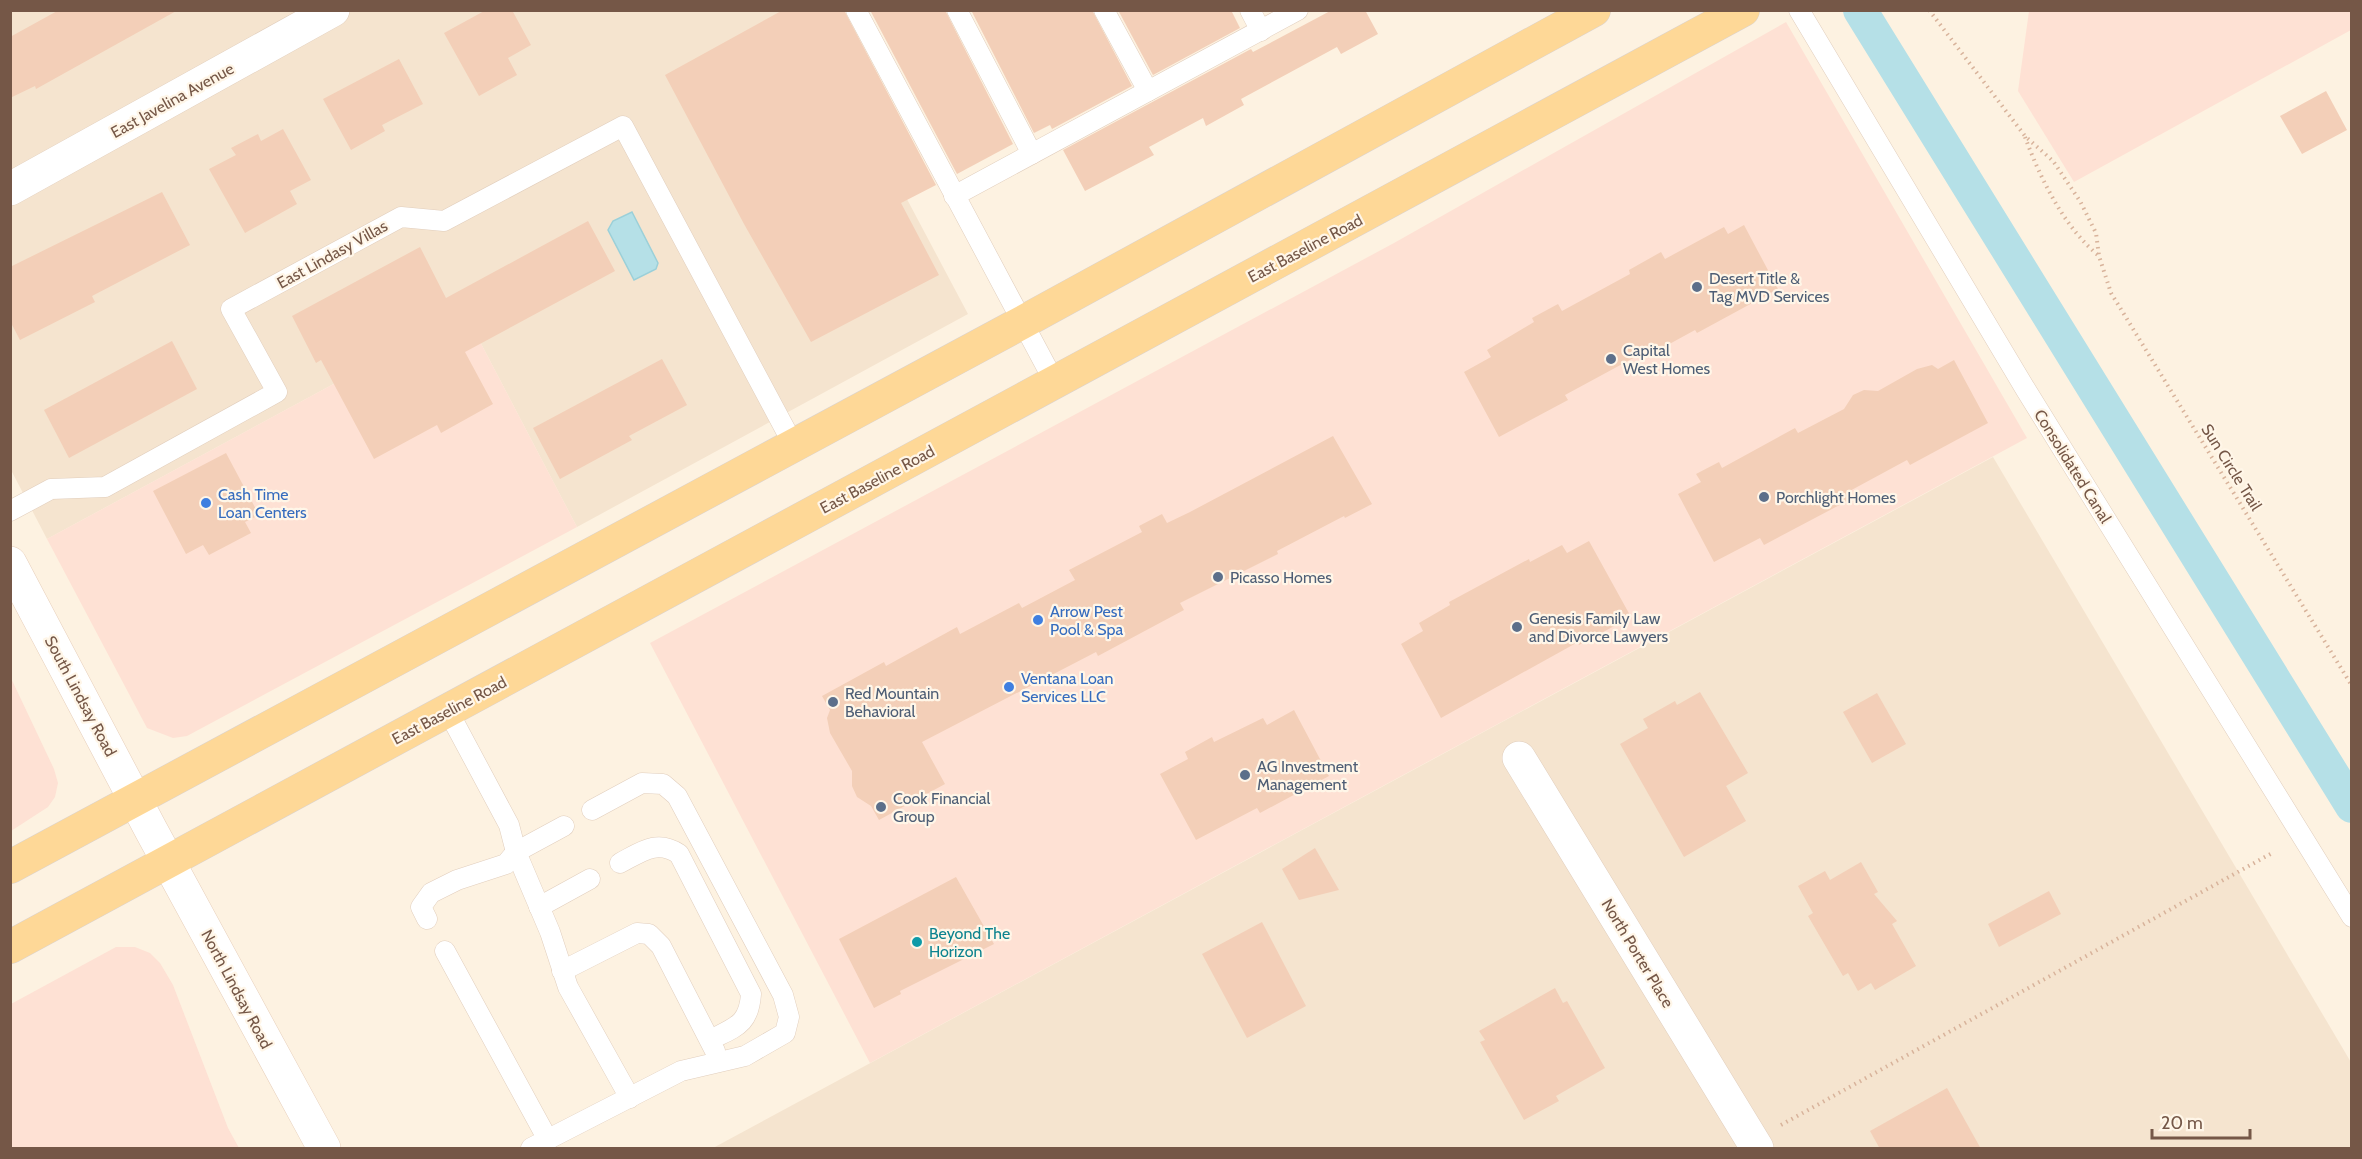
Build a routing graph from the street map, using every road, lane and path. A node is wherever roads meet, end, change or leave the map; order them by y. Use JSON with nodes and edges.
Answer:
{"nodes":[{"id":1,"x":333,"y":10,"type":"edge"},
{"id":2,"x":856,"y":10,"type":"edge"},
{"id":3,"x":957,"y":10,"type":"edge"},
{"id":4,"x":1104,"y":10,"type":"edge"},
{"id":5,"x":1250,"y":10,"type":"edge"},
{"id":6,"x":1298,"y":10,"type":"edge"},
{"id":7,"x":1594,"y":10,"type":"edge"},
{"id":8,"x":1743,"y":10,"type":"edge"},
{"id":9,"x":1799,"y":10,"type":"edge"},
{"id":10,"x":1929,"y":10,"type":"edge"},
{"id":11,"x":1261,"y":31,"type":"junction"},
{"id":12,"x":1148,"y":91,"type":"junction"},
{"id":13,"x":2025,"y":136,"type":"junction"},
{"id":14,"x":1032,"y":154,"type":"junction"},
{"id":15,"x":10,"y":189,"type":"edge"},
{"id":16,"x":954,"y":196,"type":"junction"},
{"id":17,"x":2099,"y":256,"type":"junction"},
{"id":18,"x":1023,"y":322,"type":"junction"},
{"id":19,"x":1055,"y":383,"type":"junction"},
{"id":20,"x":794,"y":444,"type":"junction"},
{"id":21,"x":10,"y":511,"type":"edge"},
{"id":22,"x":10,"y":563,"type":"edge"},
{"id":23,"x":2352,"y":686,"type":"edge"},
{"id":24,"x":448,"y":711,"type":"junction"},
{"id":25,"x":1519,"y":758,"type":"dead end"},
{"id":26,"x":135,"y":799,"type":"junction"},
{"id":27,"x":592,"y":810,"type":"dead end"},
{"id":28,"x":564,"y":826,"type":"dead end"},
{"id":29,"x":151,"y":830,"type":"joint"},
{"id":30,"x":516,"y":852,"type":"junction"},
{"id":31,"x":2274,"y":852,"type":"dead end"},
{"id":32,"x":169,"y":863,"type":"junction"},
{"id":33,"x":620,"y":863,"type":"dead end"},
{"id":34,"x":10,"y":867,"type":"edge"},
{"id":35,"x":590,"y":879,"type":"dead end"},
{"id":36,"x":539,"y":907,"type":"junction"},
{"id":37,"x":2352,"y":917,"type":"edge"},
{"id":38,"x":427,"y":919,"type":"dead end"},
{"id":39,"x":10,"y":947,"type":"edge"},
{"id":40,"x":445,"y":951,"type":"dead end"},
{"id":41,"x":562,"y":970,"type":"junction"},
{"id":42,"x":710,"y":1040,"type":"junction"},
{"id":43,"x":721,"y":1061,"type":"junction"},
{"id":44,"x":630,"y":1098,"type":"junction"},
{"id":45,"x":540,"y":1144,"type":"edge"},
{"id":46,"x":1749,"y":1146,"type":"edge"},
{"id":47,"x":324,"y":1149,"type":"edge"}],
"edges":[{"from":1,"to":15,"type":"street","name":"East Javelina Avenue"},
{"from":2,"to":16,"type":"lane"},
{"from":3,"to":14,"type":"lane"},
{"from":4,"to":12,"type":"lane"},
{"from":5,"to":11,"type":"lane"},
{"from":6,"to":11,"type":"lane"},
{"from":7,"to":18,"type":"main road"},
{"from":8,"to":19,"type":"main road","name":"East Baseline Road"},
{"from":9,"to":37,"type":"lane","name":"Consolidated Canal"},
{"from":10,"to":13,"type":"path","name":"Sun Circle Trail"},
{"from":11,"to":12,"type":"lane"},
{"from":12,"to":14,"type":"lane"},
{"from":13,"to":17,"type":"path","name":"Sun Circle Trail"},
{"from":13,"to":17,"type":"path","name":"Sun Circle Trail"},
{"from":14,"to":16,"type":"lane"},
{"from":16,"to":18,"type":"lane"},
{"from":17,"to":23,"type":"path","name":"Sun Circle Trail"},
{"from":18,"to":19,"type":"lane"},
{"from":18,"to":20,"type":"main road"},
{"from":19,"to":24,"type":"main road","name":"East Baseline Road"},
{"from":20,"to":21,"type":"lane","name":"East Lindasy Villas"},
{"from":20,"to":26,"type":"main road"},
{"from":22,"to":26,"type":"street","name":"South Lindsay Road"},
{"from":24,"to":30,"type":"lane"},
{"from":24,"to":32,"type":"main road","name":"East Baseline Road"},
{"from":25,"to":46,"type":"street","name":"North Porter Place"},
{"from":26,"to":29,"type":"street","name":"South Lindsay Road"},
{"from":26,"to":34,"type":"main road"},
{"from":27,"to":43,"type":"lane"},
{"from":28,"to":30,"type":"lane"},
{"from":29,"to":32,"type":"street","name":"North Lindsay Road"},
{"from":30,"to":36,"type":"lane"},
{"from":30,"to":38,"type":"lane"},
{"from":31,"to":46,"type":"path"},
{"from":32,"to":39,"type":"main road","name":"East Baseline Road"},
{"from":32,"to":47,"type":"street","name":"North Lindsay Road"},
{"from":33,"to":42,"type":"lane"},
{"from":35,"to":36,"type":"lane"},
{"from":36,"to":41,"type":"lane"},
{"from":40,"to":45,"type":"lane"},
{"from":41,"to":42,"type":"lane"},
{"from":41,"to":44,"type":"lane"},
{"from":42,"to":43,"type":"lane"},
{"from":43,"to":44,"type":"lane"},
{"from":44,"to":45,"type":"lane"}]}
